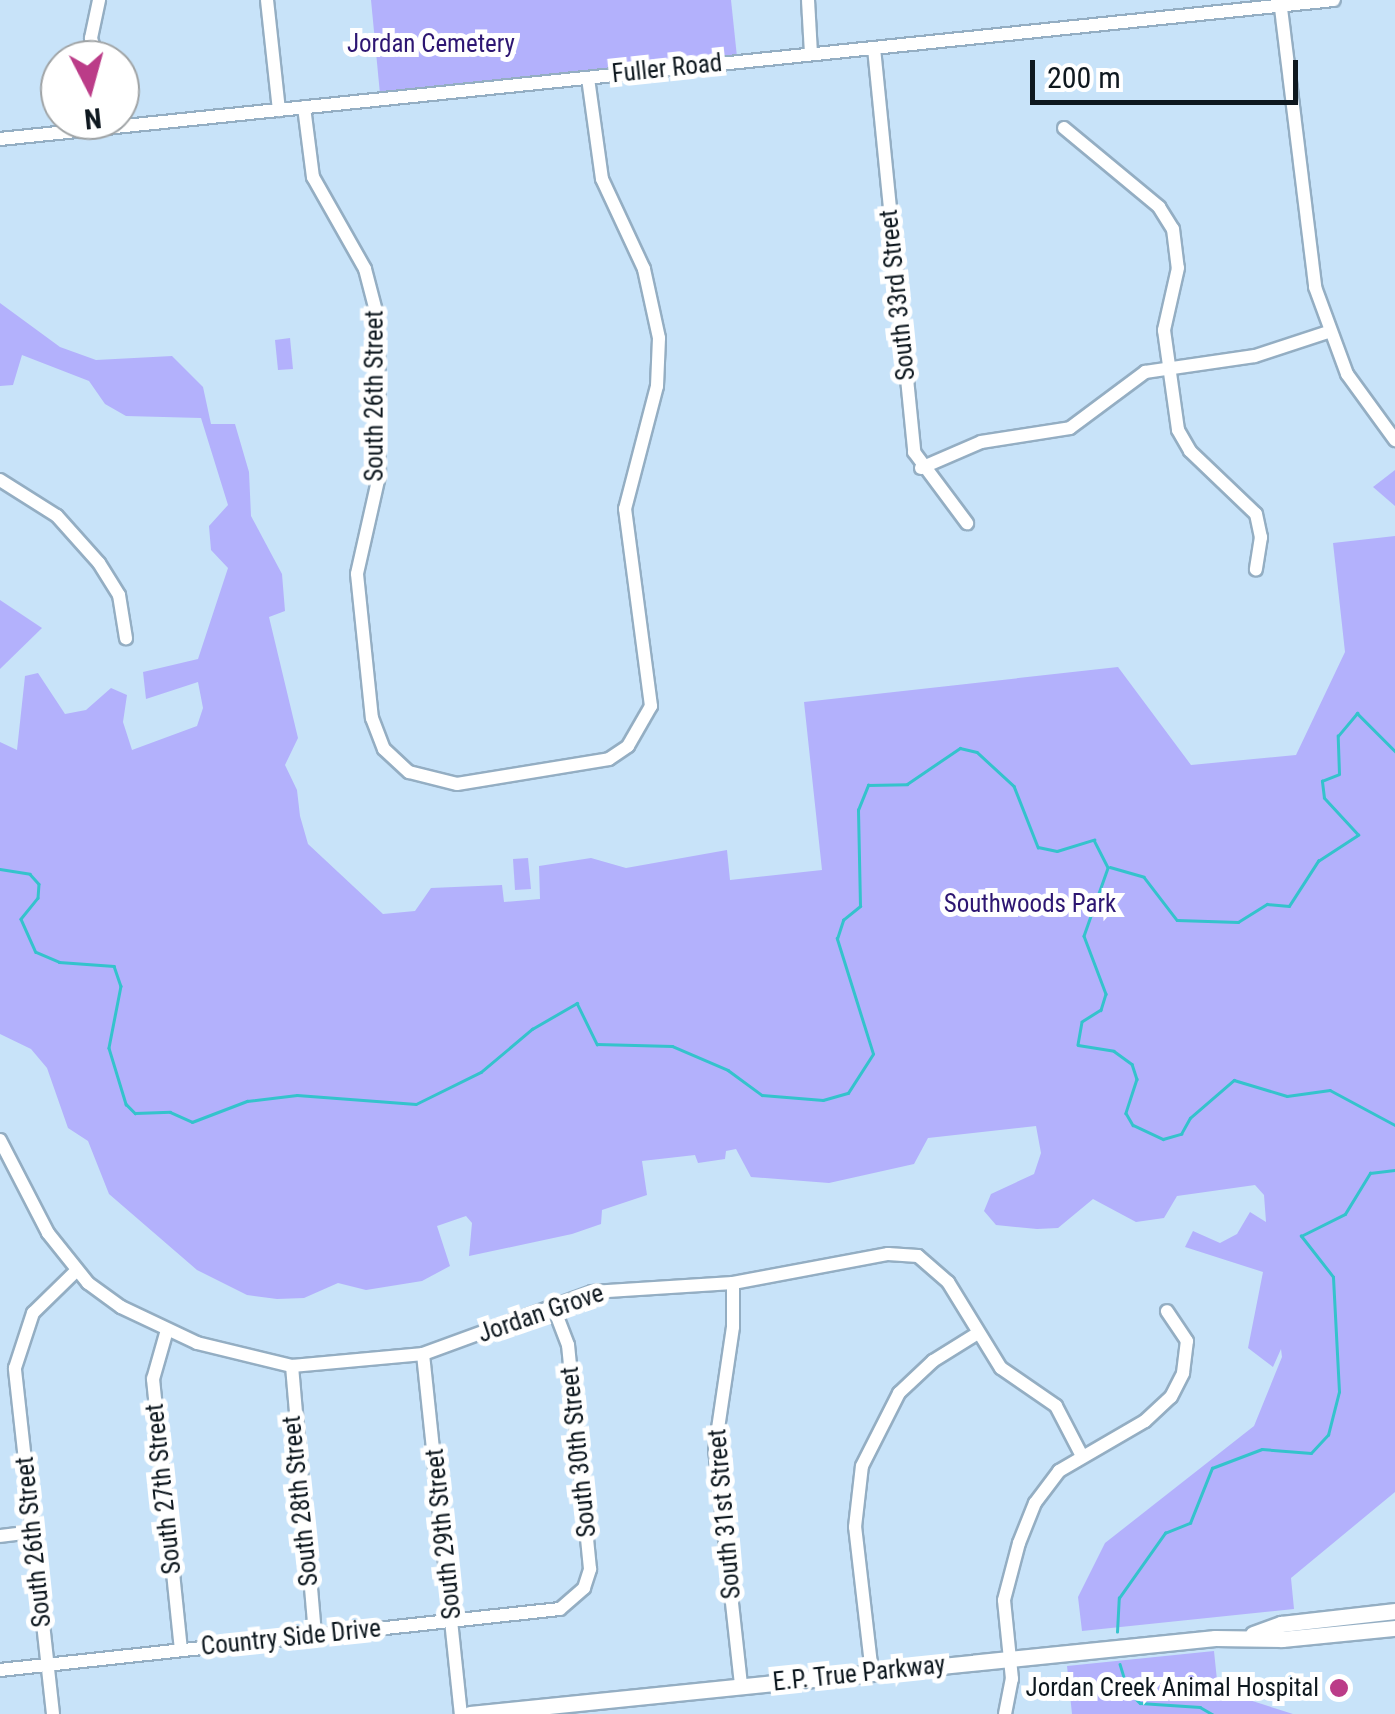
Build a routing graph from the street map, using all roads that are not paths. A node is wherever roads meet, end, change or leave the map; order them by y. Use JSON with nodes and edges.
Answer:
{"nodes":[{"id":1,"x":99,"y":0,"type":"edge"},
{"id":2,"x":267,"y":0,"type":"edge"},
{"id":3,"x":808,"y":0,"type":"edge"},
{"id":4,"x":1334,"y":0,"type":"edge"},
{"id":5,"x":1280,"y":3,"type":"edge"},
{"id":6,"x":92,"y":40,"type":"edge"},
{"id":7,"x":874,"y":48,"type":"junction"},
{"id":8,"x":811,"y":54,"type":"junction"},
{"id":9,"x":588,"y":78,"type":"junction"},
{"id":10,"x":304,"y":107,"type":"junction"},
{"id":11,"x":279,"y":110,"type":"junction"},
{"id":12,"x":140,"y":121,"type":"edge"},
{"id":13,"x":1064,"y":128,"type":"dead end"},
{"id":14,"x":40,"y":134,"type":"edge"},
{"id":15,"x":0,"y":139,"type":"edge"},
{"id":16,"x":1328,"y":332,"type":"junction"},
{"id":17,"x":1169,"y":368,"type":"junction"},
{"id":18,"x":1395,"y":440,"type":"edge"},
{"id":19,"x":920,"y":468,"type":"junction"},
{"id":20,"x":0,"y":480,"type":"edge"},
{"id":21,"x":968,"y":523,"type":"dead end"},
{"id":22,"x":1256,"y":570,"type":"dead end"},
{"id":23,"x":126,"y":638,"type":"dead end"},
{"id":24,"x":0,"y":1140,"type":"edge"},
{"id":25,"x":76,"y":1272,"type":"junction"},
{"id":26,"x":732,"y":1283,"type":"junction"},
{"id":27,"x":554,"y":1308,"type":"junction"},
{"id":28,"x":1167,"y":1311,"type":"dead end"},
{"id":29,"x":167,"y":1330,"type":"junction"},
{"id":30,"x":978,"y":1332,"type":"junction"},
{"id":31,"x":424,"y":1354,"type":"junction"},
{"id":32,"x":292,"y":1366,"type":"junction"},
{"id":33,"x":18,"y":1398,"type":"junction"},
{"id":34,"x":0,"y":1400,"type":"edge"},
{"id":35,"x":1081,"y":1454,"type":"junction"},
{"id":36,"x":32,"y":1532,"type":"junction"},
{"id":37,"x":0,"y":1536,"type":"edge"},
{"id":38,"x":577,"y":1596,"type":"joint"},
{"id":39,"x":1395,"y":1611,"type":"edge"},
{"id":40,"x":454,"y":1622,"type":"junction"},
{"id":41,"x":1395,"y":1628,"type":"edge"},
{"id":42,"x":315,"y":1635,"type":"junction"},
{"id":43,"x":1249,"y":1635,"type":"junction"},
{"id":44,"x":181,"y":1650,"type":"junction"},
{"id":45,"x":1010,"y":1660,"type":"junction"},
{"id":46,"x":47,"y":1665,"type":"junction"},
{"id":47,"x":0,"y":1670,"type":"edge"},
{"id":48,"x":872,"y":1673,"type":"junction"},
{"id":49,"x":741,"y":1686,"type":"junction"},
{"id":50,"x":53,"y":1714,"type":"edge"},
{"id":51,"x":461,"y":1714,"type":"edge"},
{"id":52,"x":470,"y":1714,"type":"edge"},
{"id":53,"x":1004,"y":1714,"type":"edge"}],
"edges":[{"from":1,"to":6,"type":"street"},
{"from":2,"to":11,"type":"street"},
{"from":3,"to":8,"type":"street"},
{"from":4,"to":5,"type":"street","name":"Fuller Road"},
{"from":5,"to":7,"type":"street","name":"Fuller Road"},
{"from":5,"to":16,"type":"street"},
{"from":7,"to":8,"type":"street","name":"Fuller Road"},
{"from":7,"to":19,"type":"street","name":"South 33rd Street"},
{"from":8,"to":9,"type":"street","name":"Fuller Road"},
{"from":9,"to":10,"type":"street","name":"Fuller Road"},
{"from":9,"to":10,"type":"street","name":"South 26th Street"},
{"from":10,"to":11,"type":"street","name":"Fuller Road"},
{"from":11,"to":12,"type":"street","name":"Fuller Road"},
{"from":13,"to":17,"type":"street"},
{"from":14,"to":15,"type":"street","name":"Fuller Road"},
{"from":16,"to":17,"type":"street"},
{"from":16,"to":18,"type":"street"},
{"from":17,"to":19,"type":"street"},
{"from":17,"to":22,"type":"street"},
{"from":19,"to":21,"type":"street"},
{"from":20,"to":23,"type":"street"},
{"from":24,"to":25,"type":"street","name":"Jordan Grove"},
{"from":25,"to":29,"type":"street","name":"Jordan Grove"},
{"from":25,"to":33,"type":"street","name":"South 26th Street"},
{"from":26,"to":27,"type":"street","name":"Jordan Grove"},
{"from":26,"to":30,"type":"street","name":"Jordan Grove"},
{"from":26,"to":49,"type":"street","name":"South 31st Street"},
{"from":27,"to":31,"type":"street","name":"Jordan Grove"},
{"from":27,"to":38,"type":"street","name":"South 30th Street"},
{"from":28,"to":35,"type":"street"},
{"from":29,"to":32,"type":"street","name":"Jordan Grove"},
{"from":29,"to":44,"type":"street","name":"South 27th Street"},
{"from":30,"to":35,"type":"street","name":"Jordan Grove"},
{"from":30,"to":48,"type":"street"},
{"from":31,"to":32,"type":"street","name":"Jordan Grove"},
{"from":31,"to":40,"type":"street","name":"South 29th Street"},
{"from":32,"to":42,"type":"street","name":"South 28th Street"},
{"from":33,"to":34,"type":"street"},
{"from":33,"to":36,"type":"street","name":"South 26th Street"},
{"from":35,"to":45,"type":"street"},
{"from":36,"to":37,"type":"street"},
{"from":36,"to":46,"type":"street","name":"South 26th Street"},
{"from":38,"to":40,"type":"street","name":"Country Side Drive"},
{"from":39,"to":43,"type":"main road"},
{"from":40,"to":42,"type":"street","name":"Country Side Drive"},
{"from":40,"to":51,"type":"street","name":"South 29th Street"},
{"from":41,"to":43,"type":"main road"},
{"from":42,"to":44,"type":"street","name":"Country Side Drive"},
{"from":43,"to":45,"type":"main road","name":"E.P. True Parkway"},
{"from":44,"to":46,"type":"street","name":"Country Side Drive"},
{"from":45,"to":48,"type":"main road","name":"E.P. True Parkway"},
{"from":45,"to":53,"type":"street"},
{"from":46,"to":47,"type":"street","name":"Country Side Drive"},
{"from":46,"to":50,"type":"street","name":"South 26th Street"},
{"from":48,"to":49,"type":"main road","name":"E.P. True Parkway"},
{"from":49,"to":52,"type":"main road","name":"E.P. True Parkway"}]}
